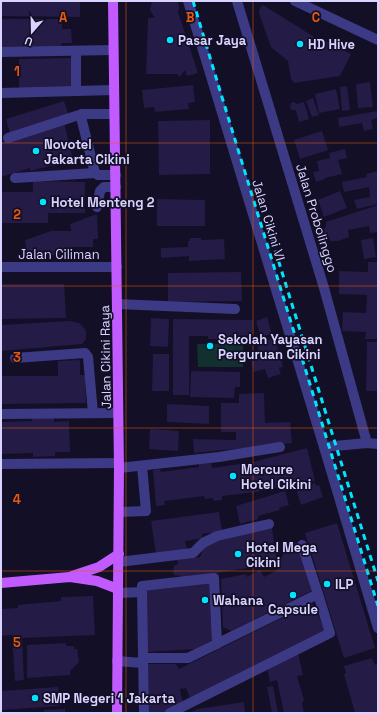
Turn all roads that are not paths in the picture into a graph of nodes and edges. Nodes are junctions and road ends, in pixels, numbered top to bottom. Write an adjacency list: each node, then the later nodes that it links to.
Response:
1 (114, 1): 7 (main road, Jalan Cikini Raya)
2 (188, 1): 31 (street, Jalan Cikini VI)
3 (237, 1): 28 (street, Jalan Probolinggo)
4 (295, 1): 5 (street)
5 (378, 40)
6 (76, 50): 7 (street); 8 (street); 10 (street)
7 (114, 50): 9 (main road, Jalan Cikini Raya)
8 (1, 52)
9 (114, 90): 10 (street); 13 (main road, Jalan Cikini Raya)
10 (76, 91): 11 (street)
11 (1, 93)
12 (82, 114): 13 (street); 14 (street); 15 (street)
13 (114, 114): 16 (main road, Jalan Cikini Raya)
14 (8, 138)
15 (95, 174): 16 (street); 17 (street)
16 (116, 175): 18 (main road, Jalan Cikini Raya)
17 (15, 178)
18 (116, 187): 19 (street); 21 (main road, Jalan Cikini Raya)
19 (97, 207)
20 (1, 266): 21 (street, Jalan Ciliman)
21 (117, 267): 22 (main road, Jalan Cikini Raya)
22 (117, 304): 23 (street); 26 (main road, Jalan Cikini Raya)
23 (235, 309)
24 (14, 358): 25 (street)
25 (93, 413): 26 (street); 27 (street)
26 (118, 413): 33 (main road, Jalan Cikini Raya)
27 (1, 414)
28 (367, 443): 29 (street); 31 (street)
29 (378, 444)
30 (280, 447): 34 (street)
31 (324, 447): 44 (street, Jalan Cikini VI)
32 (1, 464): 33 (street)
33 (119, 466): 34 (street); 35 (main road, Jalan Cikini Raya)
34 (142, 466): 35 (street)
35 (119, 512): 38 (main road, Jalan Cikini Raya)
36 (268, 524): 38 (street)
37 (302, 545): 43 (street)
38 (119, 558): 39 (main road); 41 (main road, Jalan Cikini Raya)
39 (70, 577): 40 (main road); 41 (main road)
40 (1, 583)
41 (118, 591): 42 (street); 46 (main road, Jalan Cikini Raya)
42 (142, 592): 45 (street); 47 (street)
43 (318, 594): 45 (street); 50 (street)
44 (378, 628)
45 (217, 644): 47 (street)
46 (117, 661): 47 (street); 48 (main road, Jalan Cikini Raya)
47 (142, 661): 49 (street)
48 (117, 713)
49 (144, 713)
50 (170, 713)

